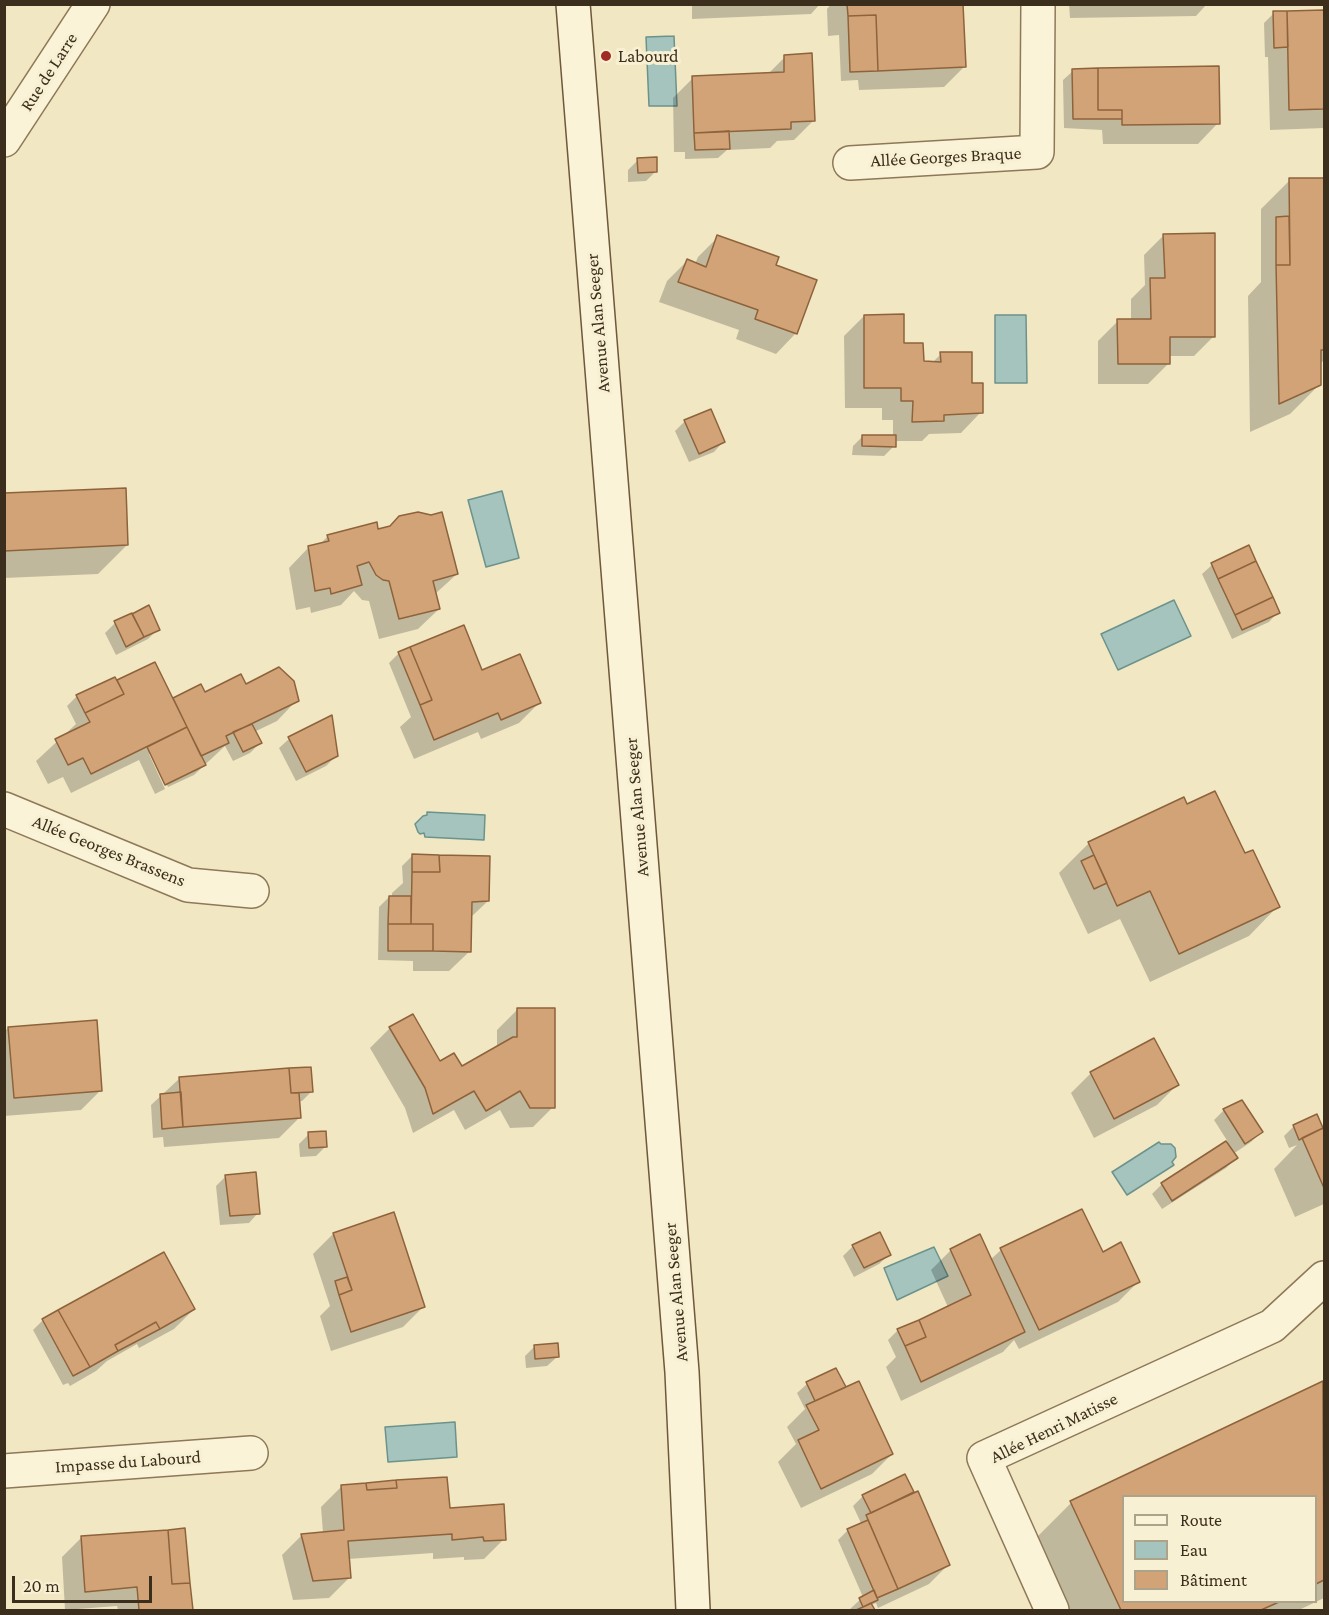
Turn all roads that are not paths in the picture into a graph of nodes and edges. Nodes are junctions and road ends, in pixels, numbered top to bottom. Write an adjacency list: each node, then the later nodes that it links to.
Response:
1 (93, 4): 4 (main road, Rue de Larre)
2 (573, 4): 11 (main road, Avenue Alan Seeger)
3 (1038, 4): 5 (main road, Allée Georges Braque)
4 (4, 140)
5 (850, 163)
6 (4, 809): 7 (main road, Allée Georges Brassens)
7 (252, 891)
8 (1324, 1278): 12 (main road, Allée Henri Matisse)
9 (251, 1453): 10 (main road, Impasse du Labourd)
10 (4, 1471)
11 (693, 1611)
12 (1052, 1611)

